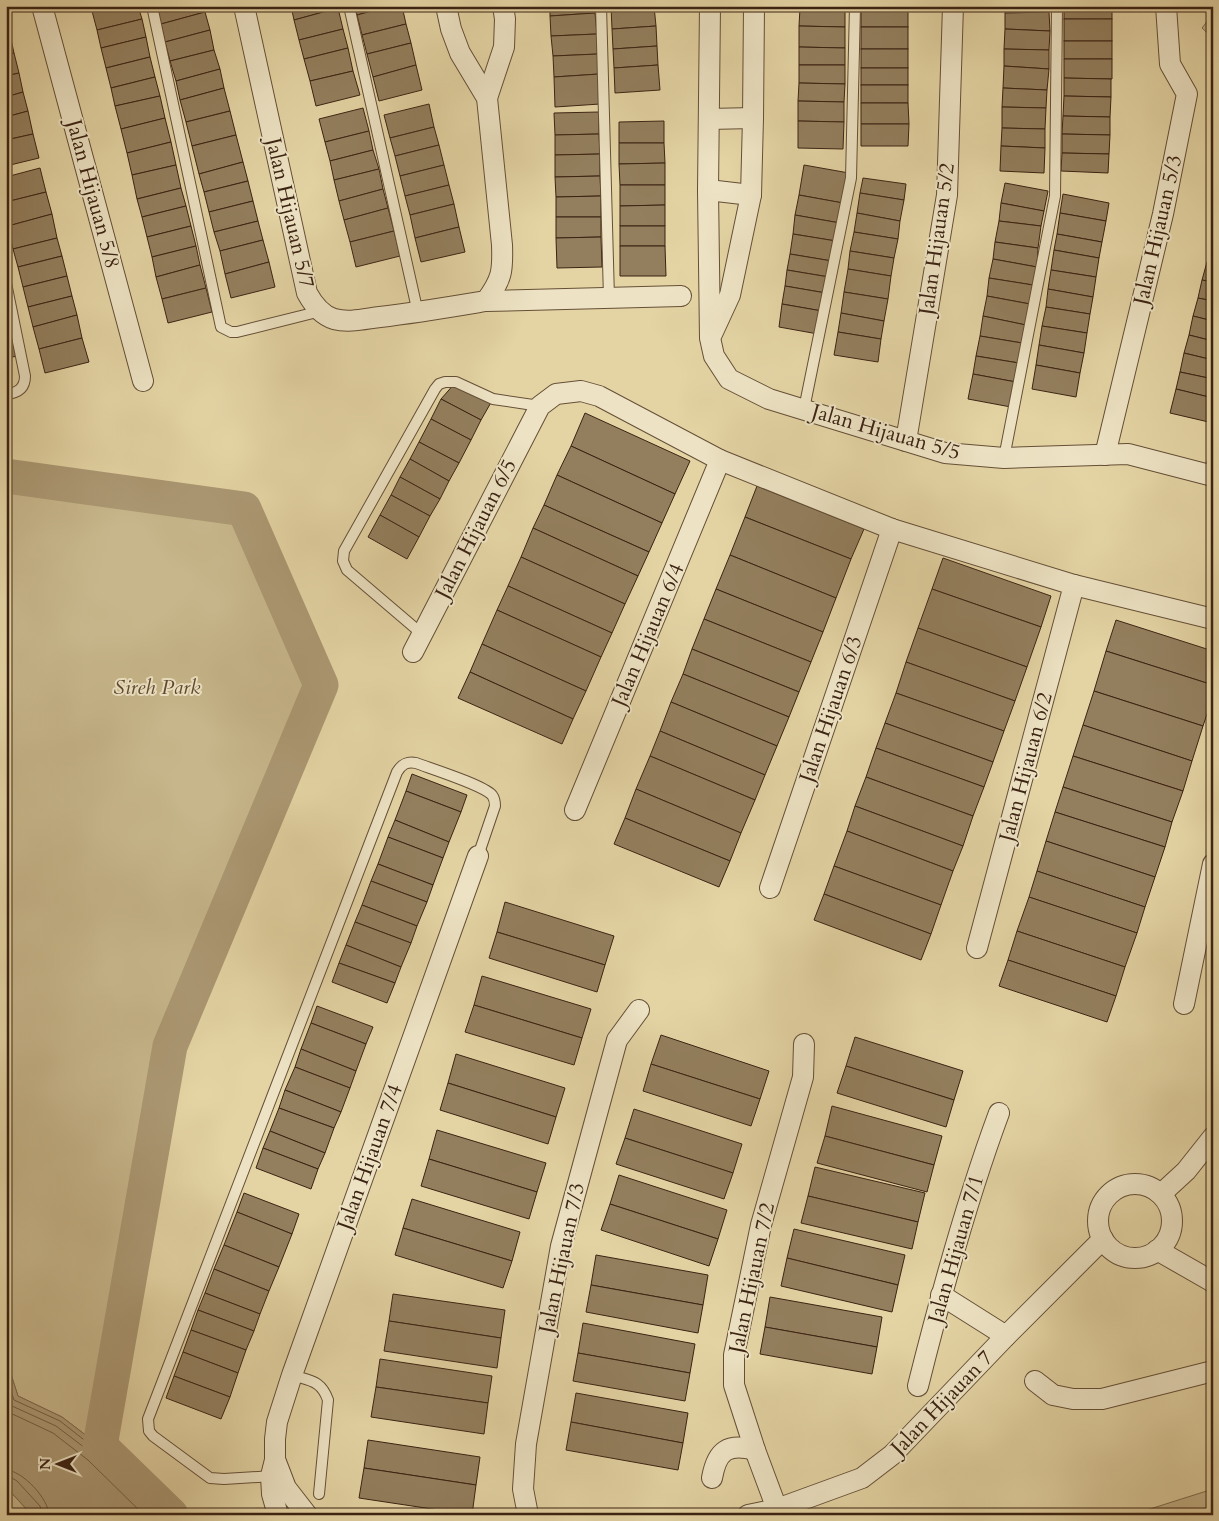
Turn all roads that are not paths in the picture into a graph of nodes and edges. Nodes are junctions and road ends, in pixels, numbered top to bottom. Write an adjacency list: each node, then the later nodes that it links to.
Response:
1 (42, 6): 26 (street, Jalan Hijauan 5/8)
2 (152, 6): 23 (lane)
3 (244, 6): 23 (street, Jalan Hijauan 5/7)
4 (349, 6): 24 (lane)
5 (446, 6): 14 (street)
6 (503, 6): 14 (street)
7 (601, 6): 21 (lane)
8 (710, 6): 16 (street, Jalan Hijauan 5/5)
9 (754, 6): 15 (street)
10 (855, 6): 29 (lane)
11 (953, 6): 30 (street, Jalan Hijauan 5/2)
12 (1057, 6): 32 (lane)
13 (1166, 6): 31 (street, Jalan Hijauan 5/3)
14 (487, 98): 22 (street)
15 (753, 118): 16 (street); 18 (street)
16 (709, 119): 17 (street, Jalan Hijauan 5/5)
17 (708, 190): 18 (street); 25 (street, Jalan Hijauan 5/5)
18 (751, 195): 25 (street)
19 (6, 283): 27 (lane)
20 (680, 296): 21 (street, Jalan Hijauan 5/7)
21 (609, 298): 22 (street, Jalan Hijauan 5/7)
22 (486, 300): 24 (street, Jalan Hijauan 5/7)
23 (321, 311): 24 (street, Jalan Hijauan 5/7)
24 (418, 313)
25 (710, 338): 29 (street, Jalan Hijauan 5/5)
26 (143, 381)
27 (6, 394)
28 (540, 406): 33 (street); 38 (street, Jalan Hijauan 6/5); 38 (lane)
29 (804, 409): 30 (street, Jalan Hijauan 5/5)
30 (906, 441): 32 (street, Jalan Hijauan 5/5)
31 (1105, 455): 32 (street, Jalan Hijauan 5/5); 34 (street, Jalan Hijauan 5/5)
32 (1004, 458)
33 (720, 460): 35 (street); 40 (street, Jalan Hijauan 6/4)
34 (1211, 470)
35 (892, 529): 36 (street); 43 (street, Jalan Hijauan 6/3)
36 (1074, 585): 37 (street); 44 (street, Jalan Hijauan 6/2)
37 (1213, 619)
38 (422, 634): 39 (street, Jalan Hijauan 6/5)
39 (412, 652)
40 (575, 810)
41 (478, 856): 57 (street, Jalan Hijauan 7/4); 61 (lane)
42 (1213, 864): 45 (street)
43 (770, 888)
44 (977, 948)
45 (1184, 1004)
46 (639, 1010): 67 (street, Jalan Hijauan 7/3)
47 (804, 1044): 60 (street, Jalan Hijauan 7/2)
48 (999, 1113): 54 (street, Jalan Hijauan 7/1)
49 (1213, 1137): 50 (street)
50 (1161, 1194): 51 (street); 52 (street)
51 (1103, 1239): 52 (street); 55 (street, Jalan Hijauan 7)
52 (1157, 1250): 53 (street)
53 (1213, 1282)
54 (941, 1294): 55 (street); 59 (street, Jalan Hijauan 7/1)
55 (1006, 1336): 64 (street, Jalan Hijauan 7)
56 (1213, 1371): 58 (street)
57 (292, 1375): 61 (street, Jalan Hijauan 7/4); 63 (lane)
58 (1035, 1381)
59 (918, 1386)
60 (755, 1450): 62 (street); 64 (street, Jalan Hijauan 7/2)
61 (276, 1471): 65 (street); 66 (street)
62 (712, 1478)
63 (319, 1494)
64 (777, 1509): 68 (street, Jalan Hijauan 7)
65 (278, 1515)
66 (307, 1515)
67 (528, 1515)
68 (748, 1515)

